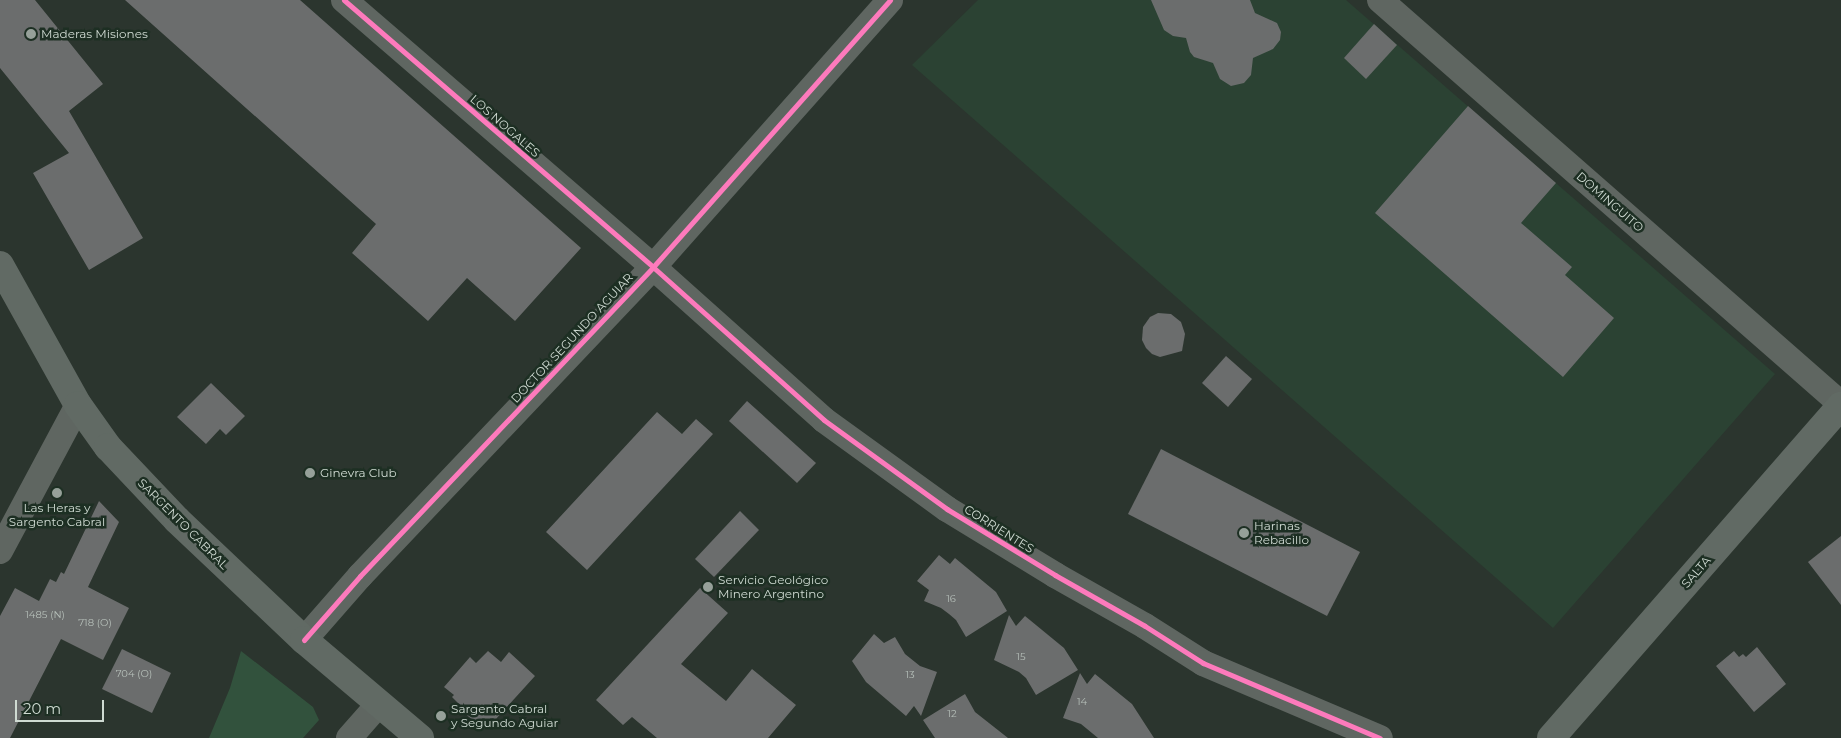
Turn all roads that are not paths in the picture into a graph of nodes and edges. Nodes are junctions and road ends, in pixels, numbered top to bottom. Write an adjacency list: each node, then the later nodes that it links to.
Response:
1 (344, 0): 5 (street, LOS NOGALES)
2 (890, 0): 5 (street, DOCTOR SEGUNDO AGUIAR)
3 (1380, 0): 6 (street, DOMINGUITO)
4 (0, 265): 7 (main road, SARGENTO CABRAL)
5 (653, 267): 9 (street, DOCTOR SEGUNDO AGUIAR); 13 (street, CORRIENTES)
6 (1841, 405): 14 (main road, SALTA)
7 (78, 406): 8 (street); 9 (main road, SARGENTO CABRAL)
8 (0, 551)
9 (304, 640): 10 (main road, SARGENTO CABRAL)
10 (379, 704): 11 (street); 12 (main road, SARGENTO CABRAL)
11 (348, 738)
12 (420, 738)
13 (1380, 738)
14 (1551, 738)

